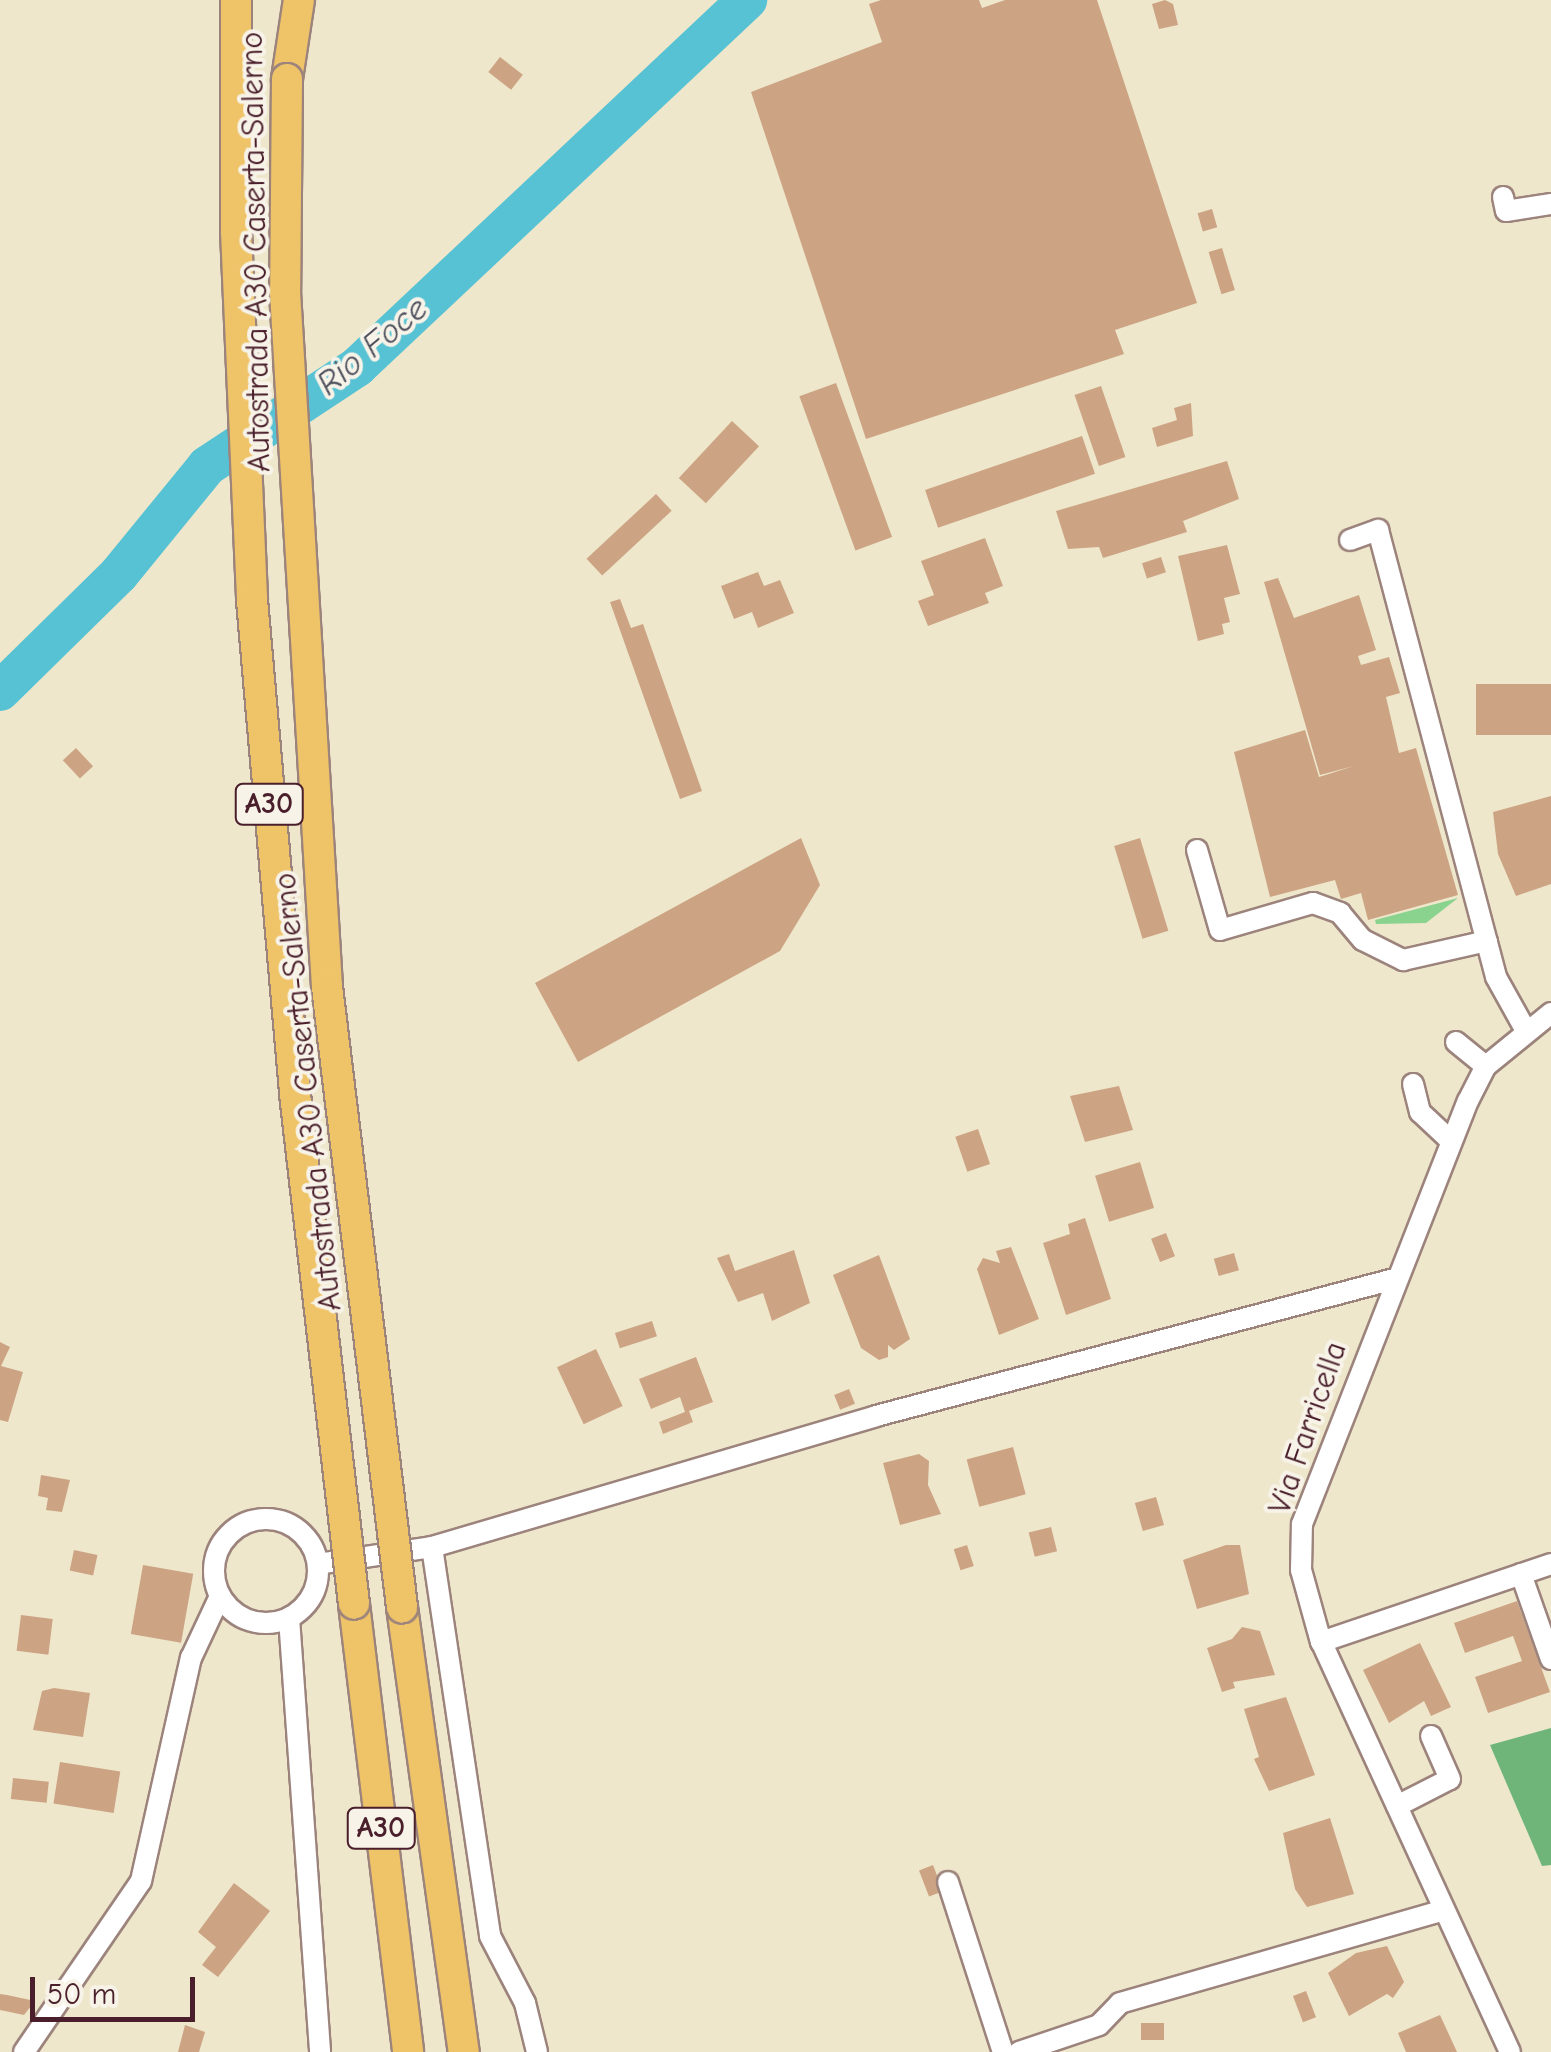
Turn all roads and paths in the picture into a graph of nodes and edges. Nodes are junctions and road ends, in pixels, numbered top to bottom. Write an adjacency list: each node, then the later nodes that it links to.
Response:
1 (236, 0): 31 (highway, Autostrada A30 Caserta-Salerno / A30, bridge)
2 (287, 0): 4 (highway, Autostrada A30 Caserta-Salerno / A30)
3 (298, 0): 4 (highway)
4 (288, 79): 32 (highway, Autostrada A30 Caserta-Salerno / A30, bridge)
5 (1503, 197): 6 (street)
6 (1551, 204)
7 (1350, 540): 9 (street)
8 (1196, 850): 9 (street)
9 (1486, 941): 11 (street)
10 (1551, 1013): 11 (street, Via Farricella)
11 (1526, 1032): 13 (street, Via Farricella)
12 (1456, 1042): 13 (street)
13 (1486, 1066): 15 (street, Via Farricella)
14 (1414, 1084): 15 (street)
15 (1451, 1141): 16 (street, Via Farricella)
16 (1394, 1279): 17 (street); 23 (street, Via Farricella)
17 (432, 1547): 18 (street); 33 (street)
18 (318, 1564): 21 (street); 22 (street)
19 (1551, 1564): 20 (street)
20 (1522, 1574): 23 (street); 24 (street)
21 (220, 1596): 22 (street); 29 (street)
22 (289, 1618): 30 (street)
23 (1321, 1642): 26 (street, Via Farricella)
24 (1551, 1659)
25 (1431, 1736): 26 (street)
26 (1397, 1806): 28 (street, Via Farricella)
27 (948, 1882): 34 (street)
28 (1444, 1910): 35 (street); 36 (street, Via Farricella)
29 (24, 2052)
30 (320, 2052)
31 (408, 2052)
32 (464, 2052)
33 (537, 2052)
34 (1003, 2052)
35 (1019, 2052)
36 (1510, 2052)

